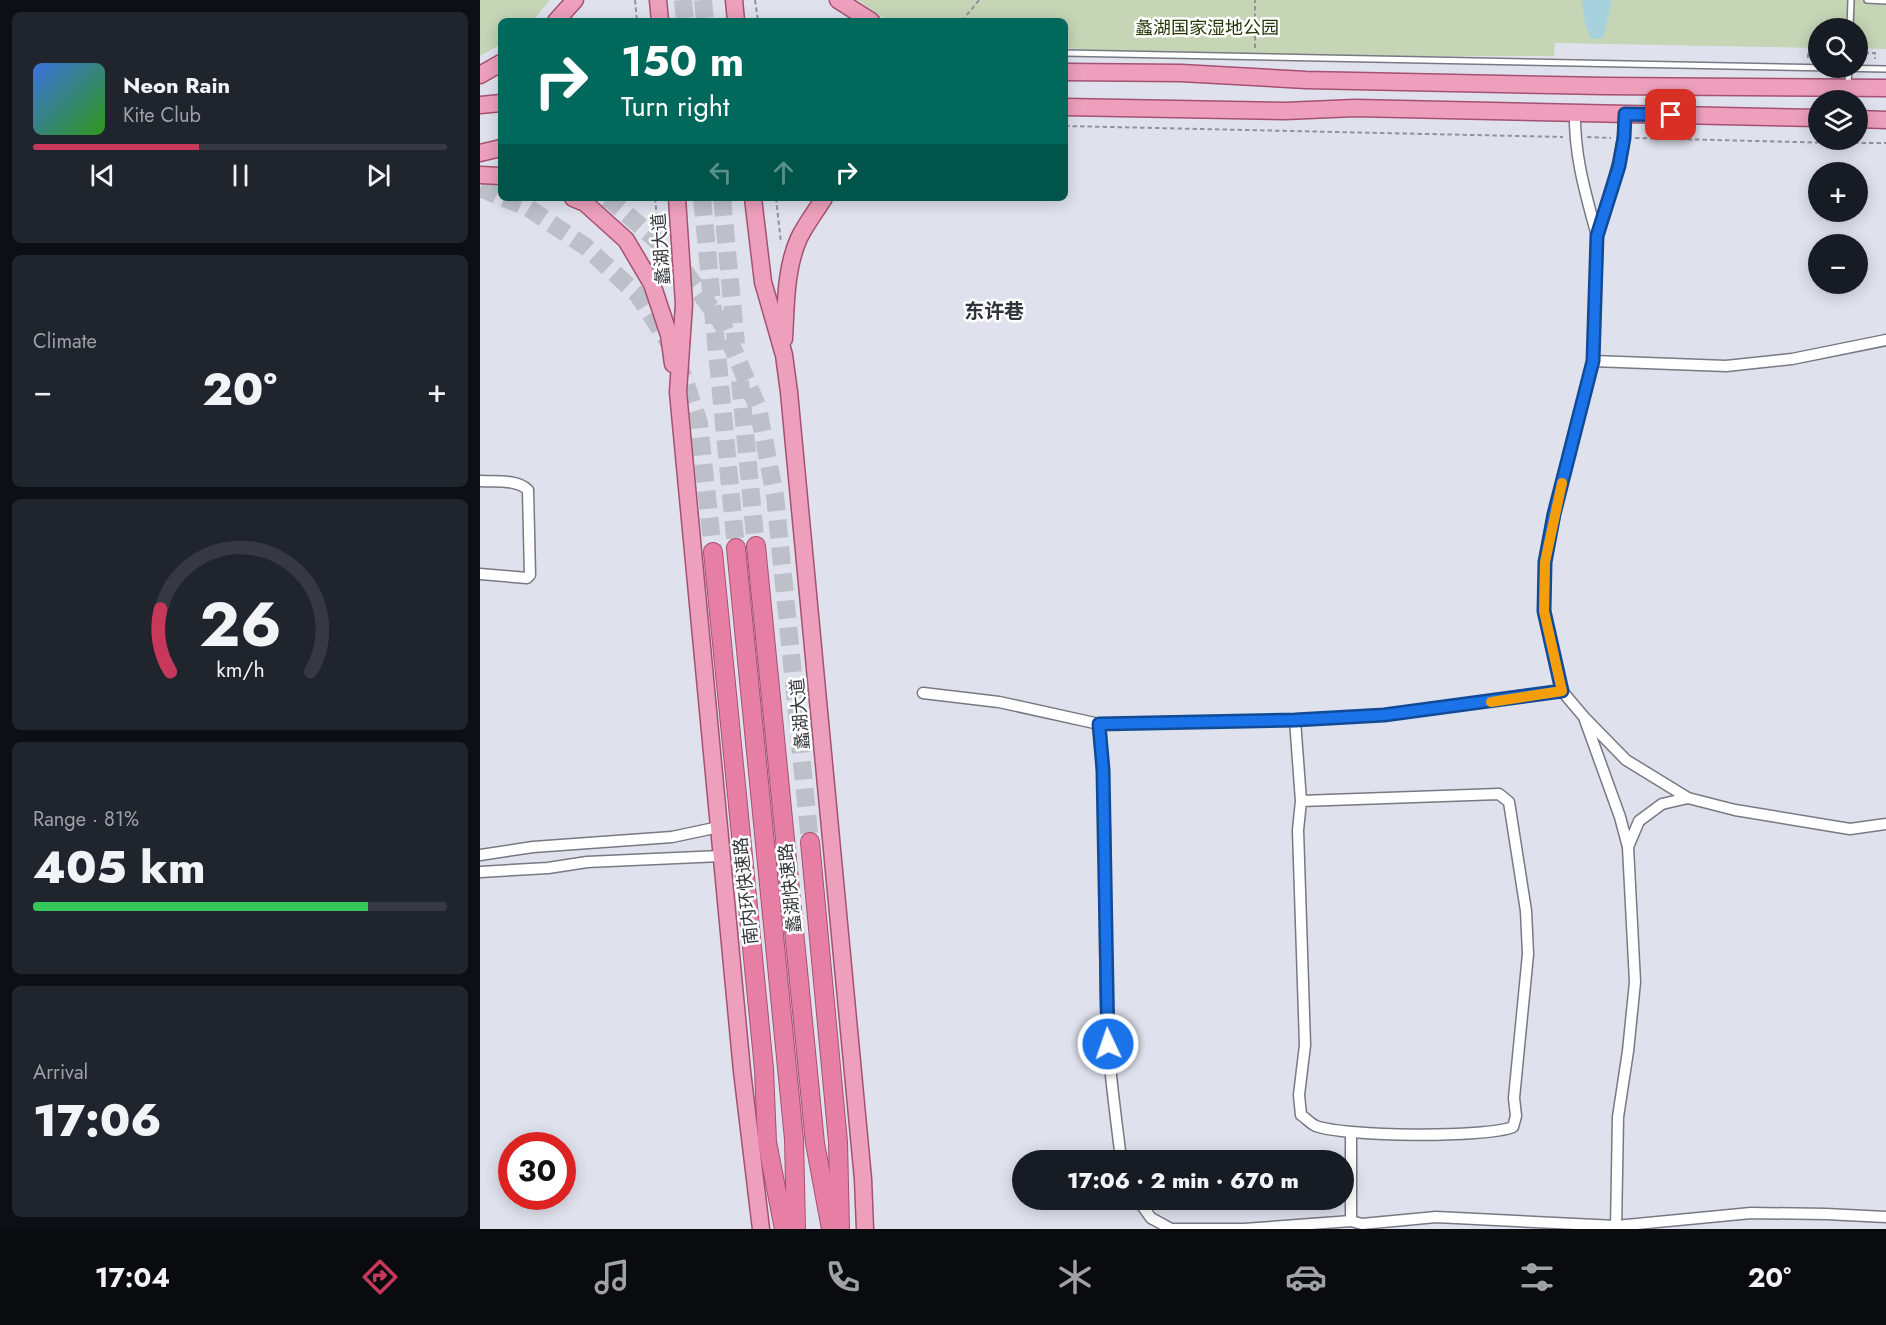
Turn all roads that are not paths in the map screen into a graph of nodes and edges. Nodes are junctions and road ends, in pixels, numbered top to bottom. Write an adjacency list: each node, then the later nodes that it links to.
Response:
1 (574, 0): 8 (main road)
2 (658, 0): 9 (main road)
3 (734, 0): 10 (main road)
4 (838, 0): 11 (main road)
5 (1851, 0): 12 (lane)
6 (1867, 0): 7 (lane)
7 (1886, 1)
8 (559, 18)
9 (660, 18)
10 (736, 18)
11 (866, 18)
12 (1850, 18)
13 (1068, 52): 15 (lane)
14 (498, 65): 19 (main road)
15 (1808, 67)
16 (1868, 69): 17 (lane)
17 (1886, 69)
18 (1068, 72): 22 (main road)
19 (480, 75)
20 (1886, 88): 21 (main road)
21 (1868, 91)
22 (1808, 93)
23 (498, 103): 24 (main road)
24 (480, 105)
25 (1068, 107): 26 (main road)
26 (1575, 113): 27 (main road); 39 (street)
27 (1625, 114): 28 (main road); 39 (street)
28 (1808, 118)
29 (1868, 119): 30 (main road)
30 (1886, 120)
31 (498, 149): 32 (main road)
32 (480, 153)
33 (480, 175): 34 (main road)
34 (498, 176)
35 (580, 201): 43 (main road)
36 (677, 201): 43 (main road, 蠡湖大道)
37 (753, 201): 41 (main road, 蠡湖大道)
38 (822, 201): 41 (main road)
39 (1597, 236): 42 (street)
40 (1886, 340): 42 (street)
41 (784, 355): 74 (main road, 蠡湖大道)
42 (1593, 361): 49 (street)
43 (678, 392): 57 (main road, 蠡湖大道)
44 (480, 481): 48 (street)
45 (756, 546): 72 (highway, 蠡湖快速路)
46 (736, 548): 71 (highway, 蠡湖快速路)
47 (713, 552): 70 (highway, 南内环快速路)
48 (480, 574)
49 (1562, 691): 51 (street); 52 (street)
50 (923, 693): 53 (street)
51 (1584, 717): 54 (street); 59 (street)
52 (1295, 720): 53 (street); 55 (street)
53 (1099, 724): 64 (street)
54 (1688, 798): 56 (street); 59 (street)
55 (1301, 801): 63 (street); 63 (street)
56 (1886, 824)
57 (719, 827): 60 (street); 61 (main road, 蠡湖大道)
58 (810, 842): 73 (highway)
59 (1628, 847): 68 (street)
60 (480, 855)
61 (721, 856): 62 (street); 69 (main road, 蠡湖大道)
62 (480, 872)
63 (1351, 1132): 67 (street)
64 (1120, 1150)
65 (1145, 1210): 67 (street)
66 (1886, 1217): 68 (street)
67 (1351, 1221): 68 (street)
68 (1616, 1227)
69 (761, 1229)
70 (784, 1229)
71 (796, 1229)
72 (831, 1229)
73 (840, 1229)
74 (865, 1229)

